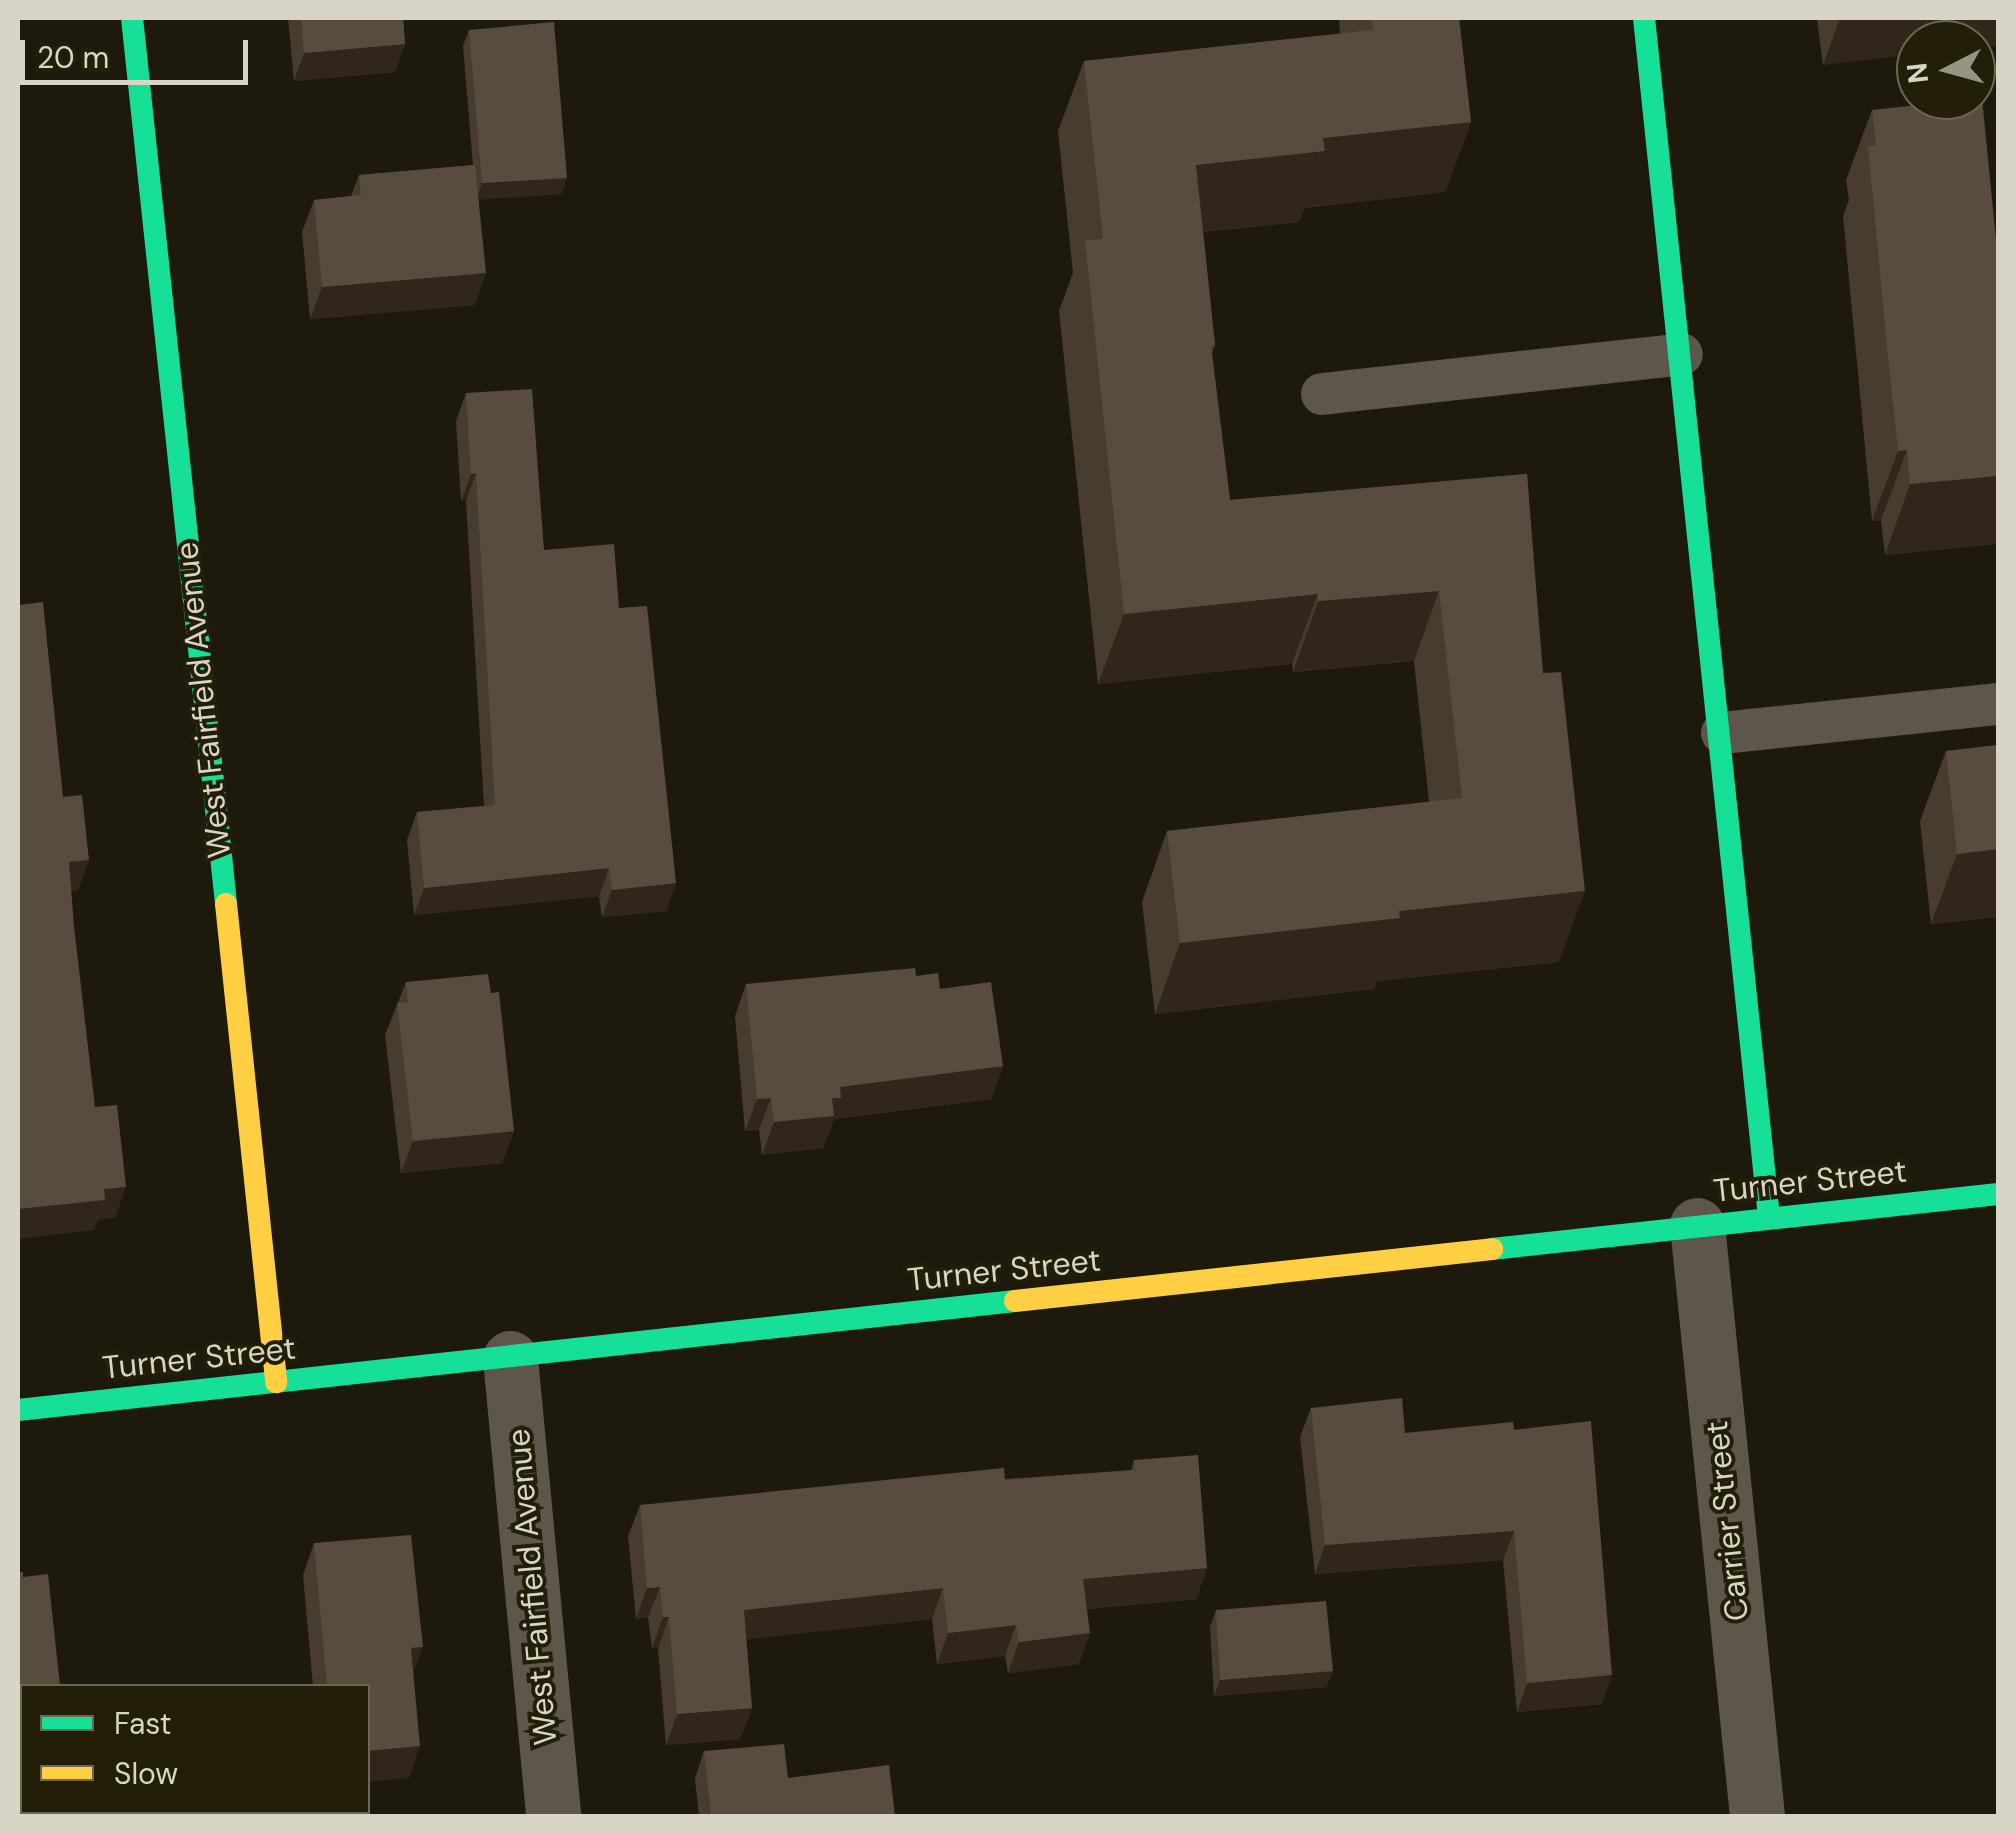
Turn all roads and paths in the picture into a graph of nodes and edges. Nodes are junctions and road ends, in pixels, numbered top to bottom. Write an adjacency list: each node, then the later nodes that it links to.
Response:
1 (132, 18): 11 (street, West Fairfield Avenue)
2 (1644, 18): 3 (street)
3 (1682, 354): 4 (lane); 6 (street)
4 (1322, 394)
5 (1998, 704): 6 (lane)
6 (1722, 733): 8 (street)
7 (1998, 1194): 8 (street, Turner Street)
8 (1769, 1217): 9 (street, Turner Street)
9 (1697, 1225): 10 (street, Turner Street); 14 (street, Carrier Street)
10 (510, 1358): 11 (street, Turner Street); 13 (street, West Fairfield Avenue)
11 (276, 1382): 12 (street, Turner Street)
12 (18, 1410)
13 (553, 1816)
14 (1757, 1816)

